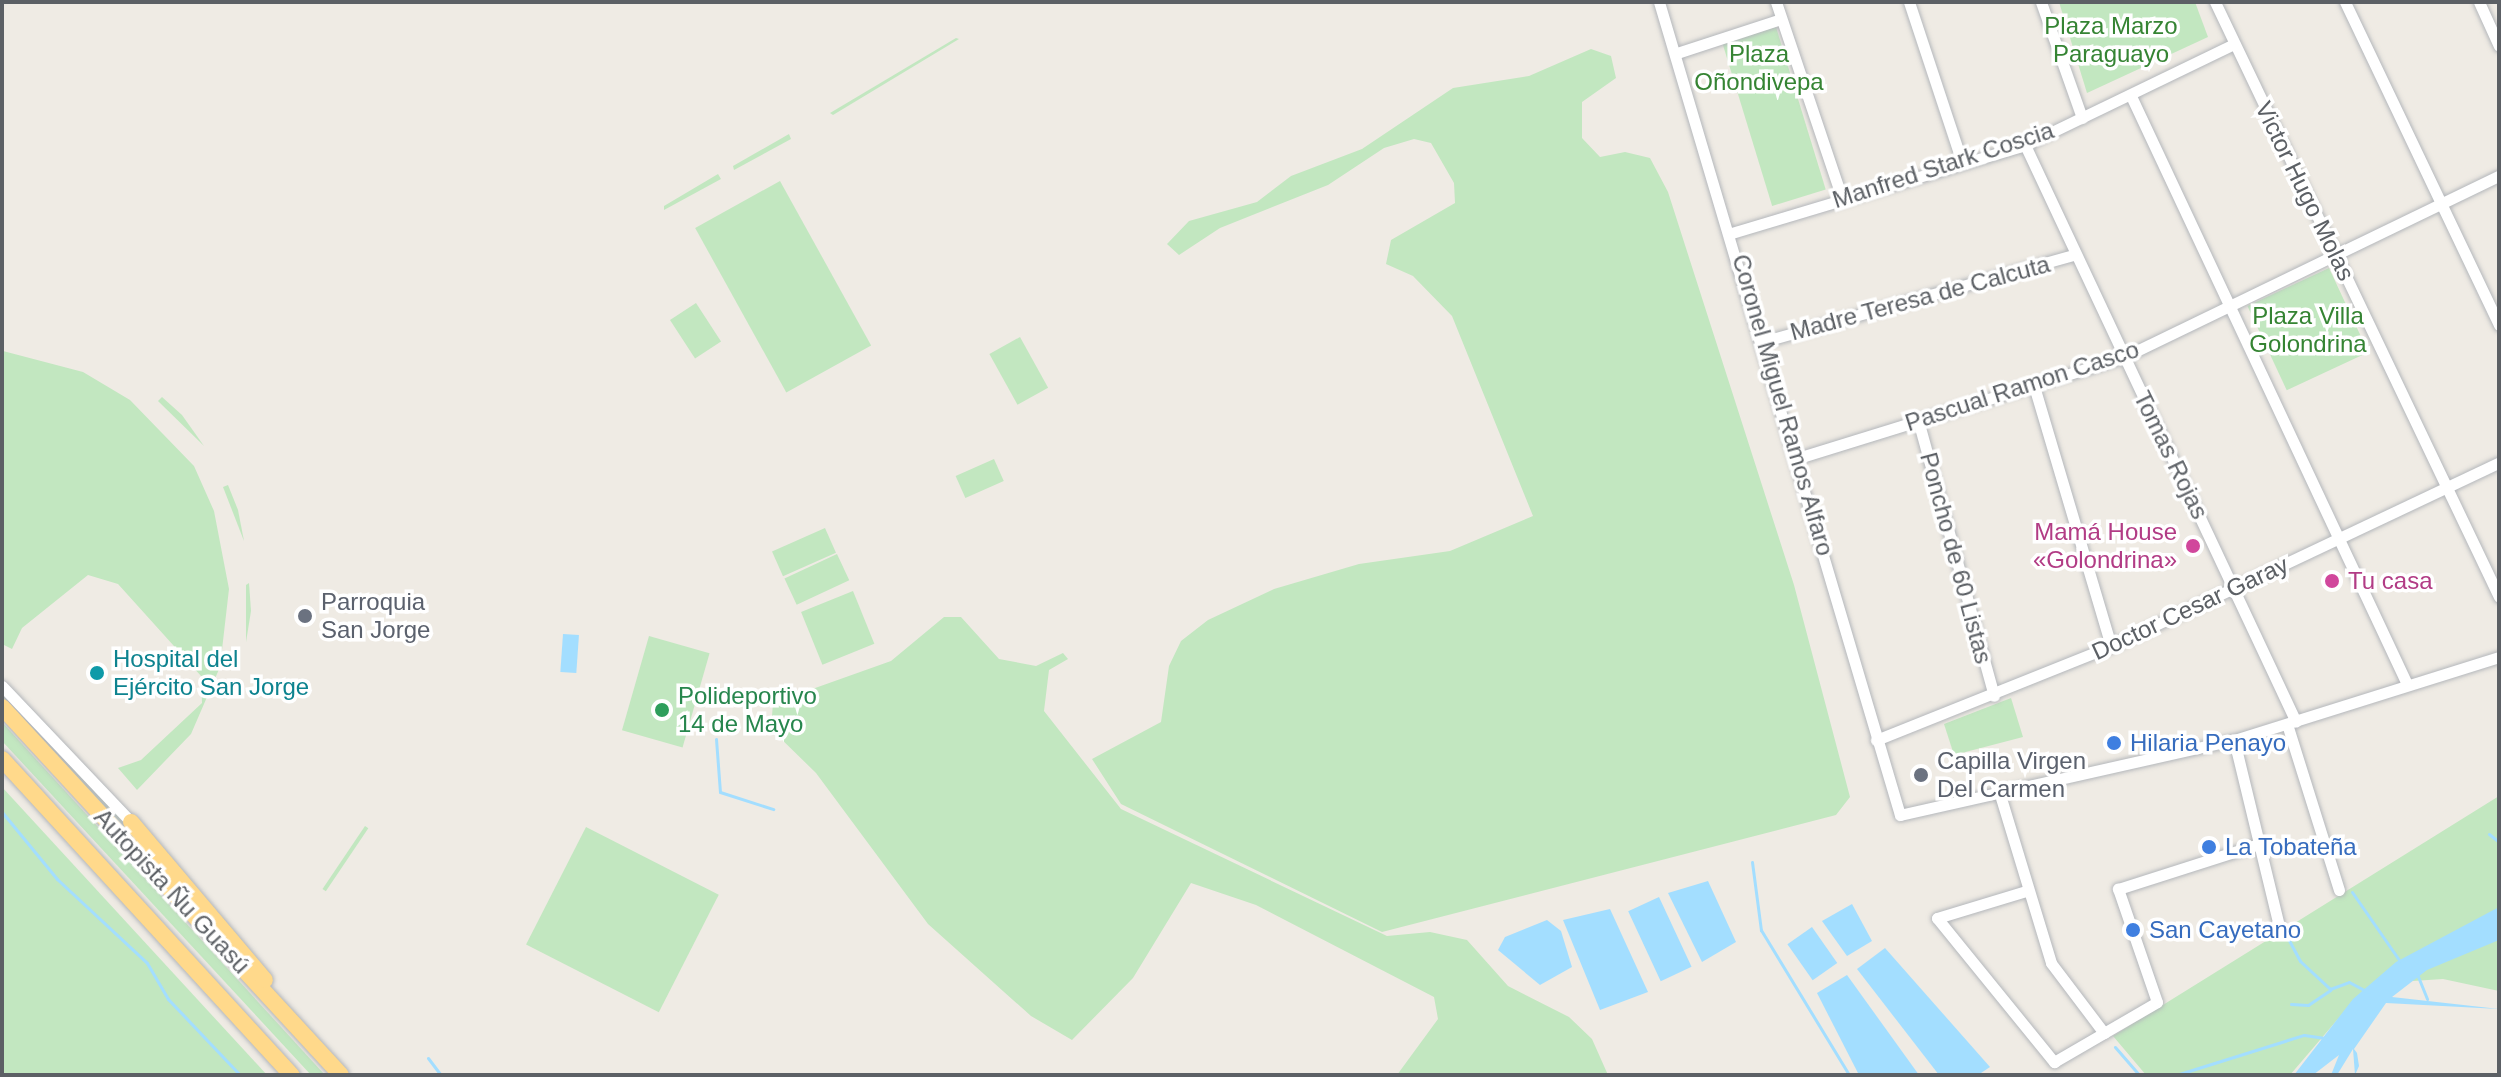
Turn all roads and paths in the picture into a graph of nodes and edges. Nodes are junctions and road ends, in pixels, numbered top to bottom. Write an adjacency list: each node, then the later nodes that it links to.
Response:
1 (1659, 2): 11 (street, Coronel Miguel Ramos Alfaro)
2 (1776, 2): 8 (street)
3 (1909, 2): 15 (street)
4 (2041, 2): 13 (street)
5 (2215, 2): 9 (street, Victor Hugo Molas)
6 (2345, 2): 18 (street)
7 (2479, 2): 10 (street)
8 (1781, 19): 11 (street); 17 (street)
9 (2234, 44): 12 (street, Manfred Stark Coscia); 21 (street, Victor Hugo Molas)
10 (2499, 46)
11 (1677, 53): 19 (street, Coronel Miguel Ramos Alfaro)
12 (2131, 96): 13 (street, Manfred Stark Coscia); 22 (street)
13 (2082, 118): 14 (street, Manfred Stark Coscia)
14 (2025, 145): 15 (street, Manfred Stark Coscia); 20 (street, Tomas Rojas)
15 (1962, 162): 17 (street, Manfred Stark Coscia)
16 (2499, 176): 18 (street, Pascual Ramon Casco)
17 (1842, 198): 19 (street, Manfred Stark Coscia)
18 (2442, 203): 21 (street, Pascual Ramon Casco); 23 (street)
19 (1732, 233): 24 (street, Coronel Miguel Ramos Alfaro)
20 (2074, 255): 24 (street, Madre Teresa de Calcuta); 25 (street, Tomas Rojas)
21 (2337, 257): 22 (street, Pascual Ramon Casco); 30 (street, Victor Hugo Molas)
22 (2230, 304): 25 (street, Pascual Ramon Casco); 31 (street)
23 (2499, 325)
24 (1765, 341): 28 (street, Coronel Miguel Ramos Alfaro)
25 (2124, 357): 26 (street, Pascual Ramon Casco); 32 (street, Tomas Rojas)
26 (2034, 386): 27 (street, Pascual Ramon Casco); 34 (street)
27 (1918, 420): 28 (street, Pascual Ramon Casco); 38 (street, Poncho de 60 Listas)
28 (1798, 458): 41 (street, Coronel Miguel Ramos Alfaro)
29 (2499, 463): 30 (street, Doctor Cesar Garay)
30 (2448, 486): 31 (street, Doctor Cesar Garay); 33 (street, Victor Hugo Molas)
31 (2341, 536): 32 (street, Doctor Cesar Garay); 36 (street)
32 (2235, 589): 34 (street, Doctor Cesar Garay); 40 (street, Tomas Rojas)
33 (2499, 597)
34 (2111, 646): 38 (street, Doctor Cesar Garay)
35 (2499, 657): 36 (street)
36 (2407, 684): 40 (street)
37 (2, 686): 45 (street)
38 (1994, 696): 41 (street, Doctor Cesar Garay)
39 (2, 707): 50 (highway, Autopista Ñu Guasú)
40 (2292, 723): 42 (street); 47 (street, Tomas Rojas)
41 (1876, 740): 44 (street, Coronel Miguel Ramos Alfaro)
42 (2234, 740): 44 (street); 46 (street)
43 (2, 759): 52 (highway, Autopista Ñu Guasú)
44 (2001, 798): 48 (street)
45 (131, 822): 50 (highway)
46 (2256, 845): 49 (street); 51 (street)
47 (2339, 890)
48 (2026, 891): 51 (street); 51 (street)
49 (2279, 926)
50 (290, 1018): 53 (highway, Autopista Ñu Guasú)
51 (2104, 1033)
52 (292, 1075)
53 (341, 1075)

